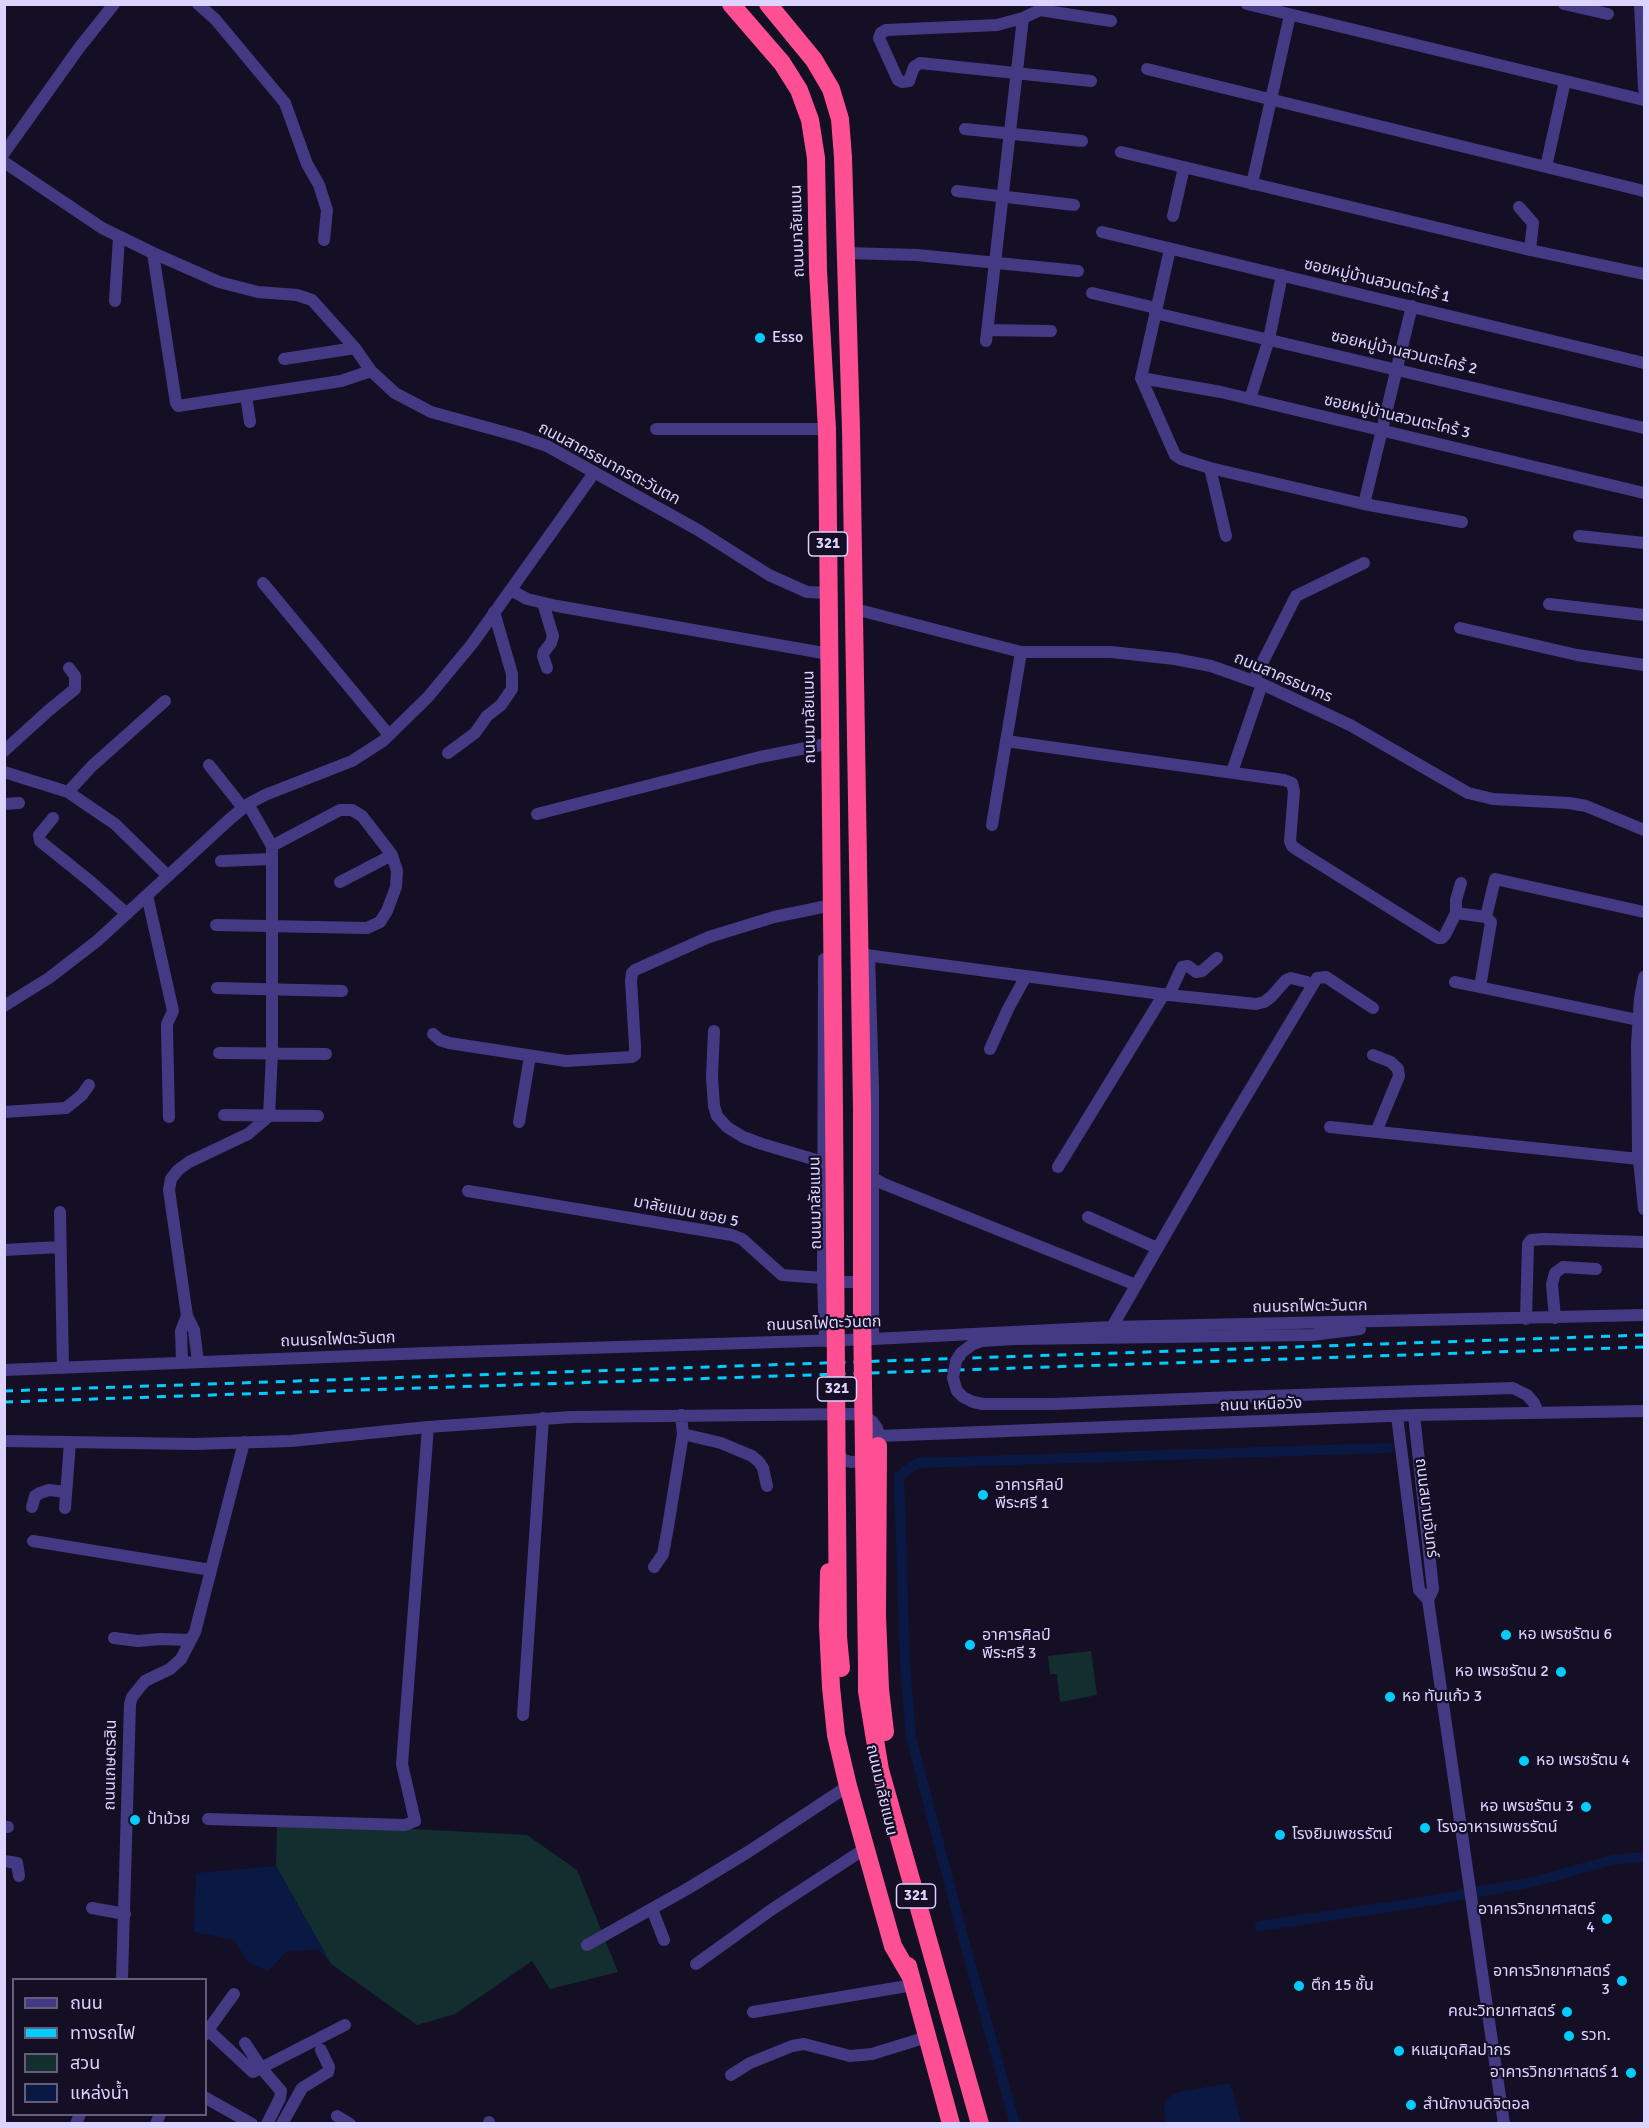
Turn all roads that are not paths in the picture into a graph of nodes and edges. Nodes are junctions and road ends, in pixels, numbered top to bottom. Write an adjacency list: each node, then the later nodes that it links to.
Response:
1 (114, 4): 23 (street)
2 (198, 4): 36 (street)
3 (731, 4): 62 (highway, ถนนมาลัยแมน / 321)
4 (768, 4): 40 (highway, ถนนมาลัยแมน / 321)
5 (1247, 4): 9 (street)
6 (1564, 4): 8 (street)
7 (1640, 4): 16 (street)
8 (1608, 14)
9 (1290, 15): 15 (street); 17 (street)
10 (1023, 18): 11 (street); 13 (street); 13 (street)
11 (1111, 21)
12 (1147, 69): 17 (street)
13 (1017, 72): 14 (street); 20 (street)
14 (1091, 81)
15 (1565, 81): 18 (street); 26 (street)
16 (1644, 89)
17 (1270, 99): 26 (street); 27 (street)
18 (1644, 100)
19 (965, 129): 20 (street)
20 (1010, 133): 21 (street); 30 (street)
21 (1082, 141)
22 (1121, 152): 25 (street)
23 (4, 153)
24 (4, 162): 35 (street, ถนนสาครธนากรตะวันตก)
25 (1184, 167): 27 (street); 33 (street)
26 (1546, 167): 29 (street)
27 (1252, 184): 38 (street)
28 (957, 191): 30 (street)
29 (1644, 191)
30 (1002, 196): 31 (street); 41 (street)
31 (1074, 205)
32 (1519, 207): 38 (street)
33 (1173, 216)
34 (1102, 232): 37 (street, ซอยหมู่บ้านสวนตะไคร้ 1)
35 (119, 237): 39 (street, ถนนสาครธนากรตะวันตก); 46 (street)
36 (324, 240)
37 (1170, 249): 44 (street, ซอยหมู่บ้านสวนตะไคร้ 1); 48 (street)
38 (1530, 250): 43 (street)
39 (153, 253): 51 (street, ถนนสาครธนากรตะวันตก); 57 (street)
40 (846, 253): 41 (street); 78 (highway, ถนนมาลัยแมน / 321)
41 (994, 262): 42 (street); 49 (street)
42 (1078, 271)
43 (1644, 274)
44 (1282, 275): 47 (street, ซอยหมู่บ้านสวนตะไคร้ 1); 50 (street)
45 (1092, 293): 48 (street, ซอยหมู่บ้านสวนตะไคร้ 2)
46 (115, 301)
47 (1412, 306): 53 (street, ซอยหมู่บ้านสวนตะไคร้ 1); 54 (street)
48 (1156, 310): 50 (street, ซอยหมู่บ้านสวนตะไคร้ 2); 56 (street)
49 (1051, 331)
50 (1269, 339): 54 (street, ซอยหมู่บ้านสวนตะไคร้ 2); 58 (street)
51 (355, 348): 52 (street); 55 (street, ถนนสาครธนากรตะวันตก)
52 (284, 359)
53 (1644, 363)
54 (1396, 368): 60 (street, ซอยหมู่บ้านสวนตะไคร้ 2); 63 (street)
55 (371, 371): 57 (street); 65 (street, ถนนสาครธนากรตะวันตก)
56 (1141, 378): 58 (street, ซอยหมู่บ้านสวนตะไคร้ 3); 64 (street)
57 (246, 396): 59 (street)
58 (1250, 399): 63 (street, ซอยหมู่บ้านสวนตะไคร้ 3)
59 (250, 422)
60 (1644, 428)
61 (656, 429): 62 (street)
62 (827, 429): 75 (highway, ถนนมาลัยแมน / 321)
63 (1382, 430): 66 (street, ซอยหมู่บ้านสวนตะไคร้ 3); 67 (street)
64 (1210, 468): 67 (street); 69 (street)
65 (594, 473): 74 (street); 75 (street, ถนนสาครธนากรตะวันตก)
66 (1644, 493)
67 (1364, 504): 68 (street)
68 (1462, 522)
69 (1226, 536)
70 (1579, 536): 71 (street)
71 (1644, 543)
72 (1364, 563): 87 (street)
73 (263, 583): 89 (street)
74 (511, 590): 76 (street); 79 (street)
75 (828, 593): 83 (highway, ถนนมาลัยแมน / 321)
76 (543, 603): 83 (street); 86 (street)
77 (1549, 604): 80 (street)
78 (855, 609): 82 (street, ถนนสาครธนากร); 119 (highway, ถนนมาลัยแมน / 321)
79 (494, 612): 89 (street); 93 (street)
80 (1644, 615)
81 (1460, 628): 84 (street)
82 (1021, 652): 87 (street, ถนนสาครธนากร); 90 (street)
83 (829, 654): 91 (highway, ถนนมาลัยแมน / 321)
84 (1644, 665)
85 (69, 668): 92 (street)
86 (547, 668)
87 (1257, 682): 96 (street); 104 (street, ถนนสาครธนากร)
88 (165, 701): 97 (street)
89 (389, 735): 100 (street)
90 (1006, 741): 96 (street); 103 (street)
91 (831, 743): 101 (street); 112 (highway, ถนนมาลัยแมน / 321)
92 (4, 751)
93 (448, 753)
94 (209, 765): 100 (street)
95 (4, 772): 97 (street)
96 (1232, 772): 114 (street)
97 (68, 792): 108 (street)
98 (19, 803): 99 (street)
99 (4, 804)
100 (246, 806): 105 (street); 108 (street)
101 (537, 814)
102 (53, 818): 115 (street)
103 (992, 825)
104 (1644, 830)
105 (272, 852): 106 (street); 107 (street); 118 (street)
106 (392, 855): 109 (street); 118 (street)
107 (221, 861)
108 (168, 876): 111 (street)
109 (340, 882)
110 (1461, 883): 114 (street)
111 (147, 895): 115 (street); 146 (street)
112 (832, 910): 140 (street); 151 (street); 216 (highway, ถนนมาลัยแมน / 321, bridge)
113 (1644, 912): 116 (street)
114 (1456, 913): 116 (street)
115 (127, 914): 130 (street)
116 (1486, 917): 125 (street)
117 (216, 925): 118 (street)
118 (273, 925): 127 (street)
119 (863, 955): 121 (street); 153 (street); 207 (highway, ถนนมาลัยแมน / 321, bridge)
120 (1216, 958): 129 (street)
121 (1026, 976): 129 (street); 135 (street)
122 (1644, 977): 132 (street)
123 (1307, 982): 129 (street)
124 (1455, 982): 125 (street)
125 (1480, 987): 132 (street)
126 (217, 988): 127 (street)
127 (272, 988): 128 (street); 137 (street)
128 (342, 991)
129 (1166, 995): 152 (street)
130 (4, 1006)
131 (1373, 1008): 160 (street)
132 (1638, 1020): 150 (street)
133 (714, 1031): 151 (street)
134 (434, 1034): 140 (street)
135 (990, 1049)
136 (219, 1053): 137 (street)
137 (272, 1053): 138 (street); 144 (street)
138 (326, 1054)
139 (1373, 1055): 149 (street)
140 (530, 1056): 147 (street)
141 (89, 1085): 142 (street)
142 (4, 1112)
143 (224, 1115): 144 (street)
144 (270, 1116): 145 (street); 166 (street)
145 (318, 1116)
146 (169, 1117)
147 (519, 1122)
148 (1330, 1127): 149 (street)
149 (1376, 1132): 150 (street)
150 (1639, 1160): 155 (street)
151 (823, 1162): 163 (street)
152 (1058, 1167)
153 (873, 1178): 164 (street); 165 (street)
154 (468, 1191): 163 (street, มาลัยแมน ซอย 5)
155 (1644, 1209)
156 (60, 1212): 159 (street)
157 (1088, 1217): 160 (street)
158 (1644, 1242): 169 (street)
159 (60, 1247): 161 (street); 176 (street)
160 (1157, 1248): 164 (street)
161 (4, 1250)
162 (1596, 1269): 168 (street)
163 (823, 1283): 165 (street, มาลัยแมน ซอย 5); 173 (street)
164 (1136, 1285): 171 (street)
165 (874, 1291): 172 (street)
166 (187, 1316): 174 (street); 175 (street)
167 (1644, 1316): 168 (street, ถนนรถไฟตะวันตก)
168 (1555, 1318): 169 (street, ถนนรถไฟตะวันตก)
169 (1526, 1319): 170 (street, ถนนรถไฟตะวันตก)
170 (1376, 1323): 171 (street, ถนนรถไฟตะวันตก); 179 (street, bridge)
171 (1112, 1327): 172 (street, ถนนรถไฟตะวันตก)
172 (873, 1340): 173 (street, ถนนรถไฟตะวันตก)
173 (825, 1341): 174 (street, ถนนรถไฟตะวันตก)
174 (198, 1362): 175 (street, ถนนรถไฟตะวันตก)
175 (182, 1363): 176 (street, ถนนรถไฟตะวันตก)
176 (63, 1368): 177 (street, ถนนรถไฟตะวันตก)
177 (4, 1370)
178 (1644, 1411): 179 (street, ถนน เหนือวัง)
179 (1538, 1413): 182 (street, ถนน เหนือวัง)
180 (831, 1414): 181 (street); 188 (street, 321); 191 (highway)
181 (681, 1415): 184 (street); 186 (street)
182 (1414, 1415): 183 (street, ถนน เหนือวัง); 199 (street, ถนนสนามจันทร์)
183 (1397, 1416): 188 (street, ถนน เหนือวัง); 199 (street, ถนนสนามจันทร์)
184 (543, 1418): 185 (street); 202 (street)
185 (428, 1427): 190 (street); 204 (street)
186 (683, 1434): 192 (street); 197 (street)
187 (4, 1441): 189 (street)
188 (879, 1441): 191 (street); 207 (highway)
189 (70, 1442): 190 (street); 193 (street)
190 (244, 1442): 198 (street, ถนนเกษตรสิน)
191 (831, 1448): 203 (highway)
192 (767, 1486)
193 (66, 1492): 194 (street); 195 (street)
194 (32, 1507)
195 (65, 1508)
196 (33, 1541): 198 (street)
197 (654, 1567)
198 (211, 1570): 201 (street, ถนนเกษตรสิน)
199 (1428, 1600): 234 (street, ถนนสนามจันทร์)
200 (114, 1638): 201 (street)
201 (191, 1640): 211 (street, ถนนเกษตรสิน)
202 (523, 1715)
203 (848, 1785): 205 (highway); 210 (street)
204 (208, 1819)
205 (866, 1848): 214 (street); 216 (highway)
206 (4, 1861): 208 (street)
207 (907, 1867): 233 (highway, ถนนมาลัยแมน / 321)
208 (19, 1876)
209 (92, 1908): 211 (street)
210 (652, 1909): 212 (street); 213 (street)
211 (124, 1914): 215 (street, ถนนเกษตรสิน)
212 (664, 1940)
213 (587, 1945)
214 (696, 1964)
215 (122, 1978)
216 (912, 1981): 218 (street); 221 (highway, ถนนมาลัยแมน / 321)
217 (234, 1994): 220 (street)
218 (753, 2012)
219 (345, 2025): 224 (street)
220 (207, 2032): 224 (street)
221 (927, 2037): 225 (street); 232 (highway, ถนนมาลัยแมน / 321)
222 (245, 2043): 224 (street)
223 (321, 2050): 230 (street)
224 (262, 2069): 229 (street)
225 (731, 2075)
226 (207, 2098): 228 (street)
227 (338, 2116): 231 (street)
228 (252, 2124)
229 (267, 2124)
230 (282, 2124)
231 (350, 2124)
232 (951, 2124)
233 (980, 2124)
234 (1504, 2124)

